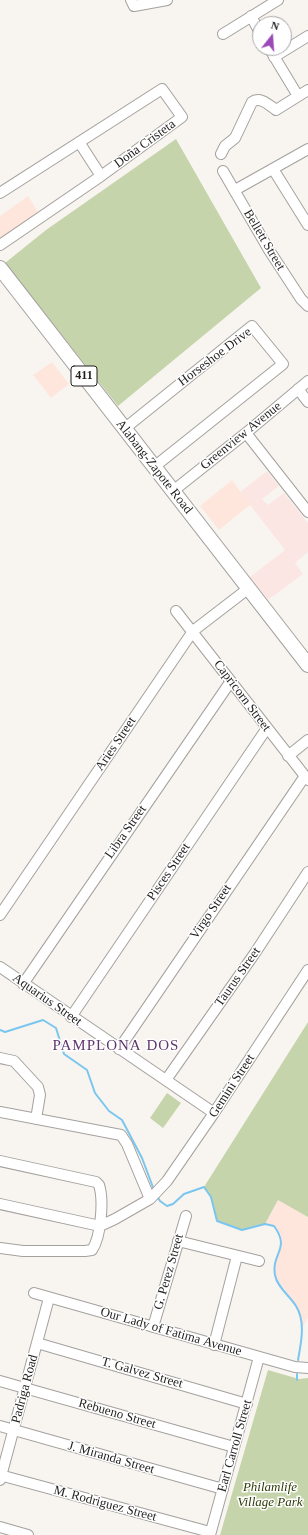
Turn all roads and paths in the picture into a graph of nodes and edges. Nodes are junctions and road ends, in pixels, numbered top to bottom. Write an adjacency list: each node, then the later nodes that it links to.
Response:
1 (131, 0): 2 (street)
2 (167, 0)
3 (278, 0): 4 (street)
4 (251, 16): 5 (street)
5 (223, 34)
6 (308, 36): 7 (street)
7 (274, 57): 9 (street)
8 (308, 90): 9 (street)
9 (298, 96): 12 (street)
10 (79, 142): 15 (street); 15 (street, Doña Cristeta); 17 (street, Doña Cristeta)
11 (308, 150): 13 (street)
12 (222, 154)
13 (273, 169): 16 (street); 18 (street)
14 (223, 171): 16 (street, Bellett Street)
15 (101, 176): 19 (street, Doña Cristeta)
16 (235, 190): 21 (street, Bellett Street)
17 (0, 193)
18 (307, 222)
19 (0, 245)
20 (0, 268): 25 (highway, Alabang-Zapote Road / 411)
21 (308, 306)
22 (308, 381): 23 (street, Greenview Avenue)
23 (298, 389): 24 (street); 26 (street, Greenview Avenue)
24 (308, 402)
25 (124, 429): 27 (highway, Alabang-Zapote Road / 411); 27 (street, Horseshoe Drive)
26 (246, 433): 28 (street, Greenview Avenue); 29 (street)
27 (154, 467): 28 (highway, Alabang-Zapote Road / 411)
28 (173, 491): 30 (highway, Alabang-Zapote Road / 411)
29 (308, 512)
30 (249, 588): 32 (street, Aries Street); 33 (highway, Alabang-Zapote Road / 411)
31 (176, 611): 32 (street, Capricorn Street)
32 (193, 631): 34 (street, Capricorn Street); 40 (street, Aries Street)
33 (308, 665)
34 (231, 681): 35 (street, Capricorn Street); 43 (street, Libra Street)
35 (267, 728): 37 (street, Capricorn Street); 44 (street, Pisces Street)
36 (308, 740): 37 (street)
37 (288, 756): 38 (street, Capricorn Street)
38 (306, 778): 45 (street, Virgo Street)
39 (308, 872): 47 (street, Taurus Street)
40 (0, 915)
41 (0, 967): 43 (street, Aquarius Street)
42 (308, 970): 49 (street, Gemini Street)
43 (23, 984): 44 (street, Aquarius Street)
44 (71, 1017): 45 (street, Aquarius Street)
45 (119, 1049): 47 (street, Aquarius Street)
46 (0, 1058): 50 (street)
47 (166, 1080): 49 (street, Aquarius Street)
48 (0, 1112): 50 (street)
49 (214, 1113): 52 (street, Gemini Street)
50 (36, 1120): 52 (street)
51 (0, 1162): 55 (street)
52 (154, 1194): 55 (street)
53 (0, 1204): 55 (street)
54 (186, 1216): 56 (street, G. Perez Street)
55 (100, 1226): 57 (street)
56 (178, 1241): 58 (street); 62 (street, G. Perez Street)
57 (0, 1248)
58 (237, 1256): 59 (street); 64 (street)
59 (259, 1261)
60 (34, 1293): 61 (street, Our Lady of Fatima Avenue)
61 (50, 1298): 62 (street, Our Lady of Fatima Avenue); 63 (street, Padriga Road)
62 (153, 1327): 64 (street, Our Lady of Fatima Avenue)
63 (37, 1343): 68 (street, Padriga Road); 69 (street, T. Galvez Street)
64 (214, 1345): 65 (street, Our Lady of Fatima Avenue)
65 (259, 1357): 66 (street, Our Lady of Fatima Avenue); 69 (street, Earl Carroll Street)
66 (308, 1368)
67 (0, 1381): 68 (street, Rebueno Street)
68 (25, 1388): 71 (street, Padriga Road); 72 (street, Rebueno Street)
69 (247, 1404): 72 (street, Earl Carroll Street)
70 (0, 1426): 71 (street, J. Miranda Street)
71 (14, 1430): 73 (street, Padriga Road); 74 (street, J. Miranda Street)
72 (234, 1447): 74 (street, Earl Carroll Street)
73 (0, 1477): 76 (street, M. Rodriguez Street)
74 (223, 1489): 76 (street, Earl Carroll Street)
75 (0, 1527): 77 (street)
76 (210, 1534)
77 (28, 1535)

